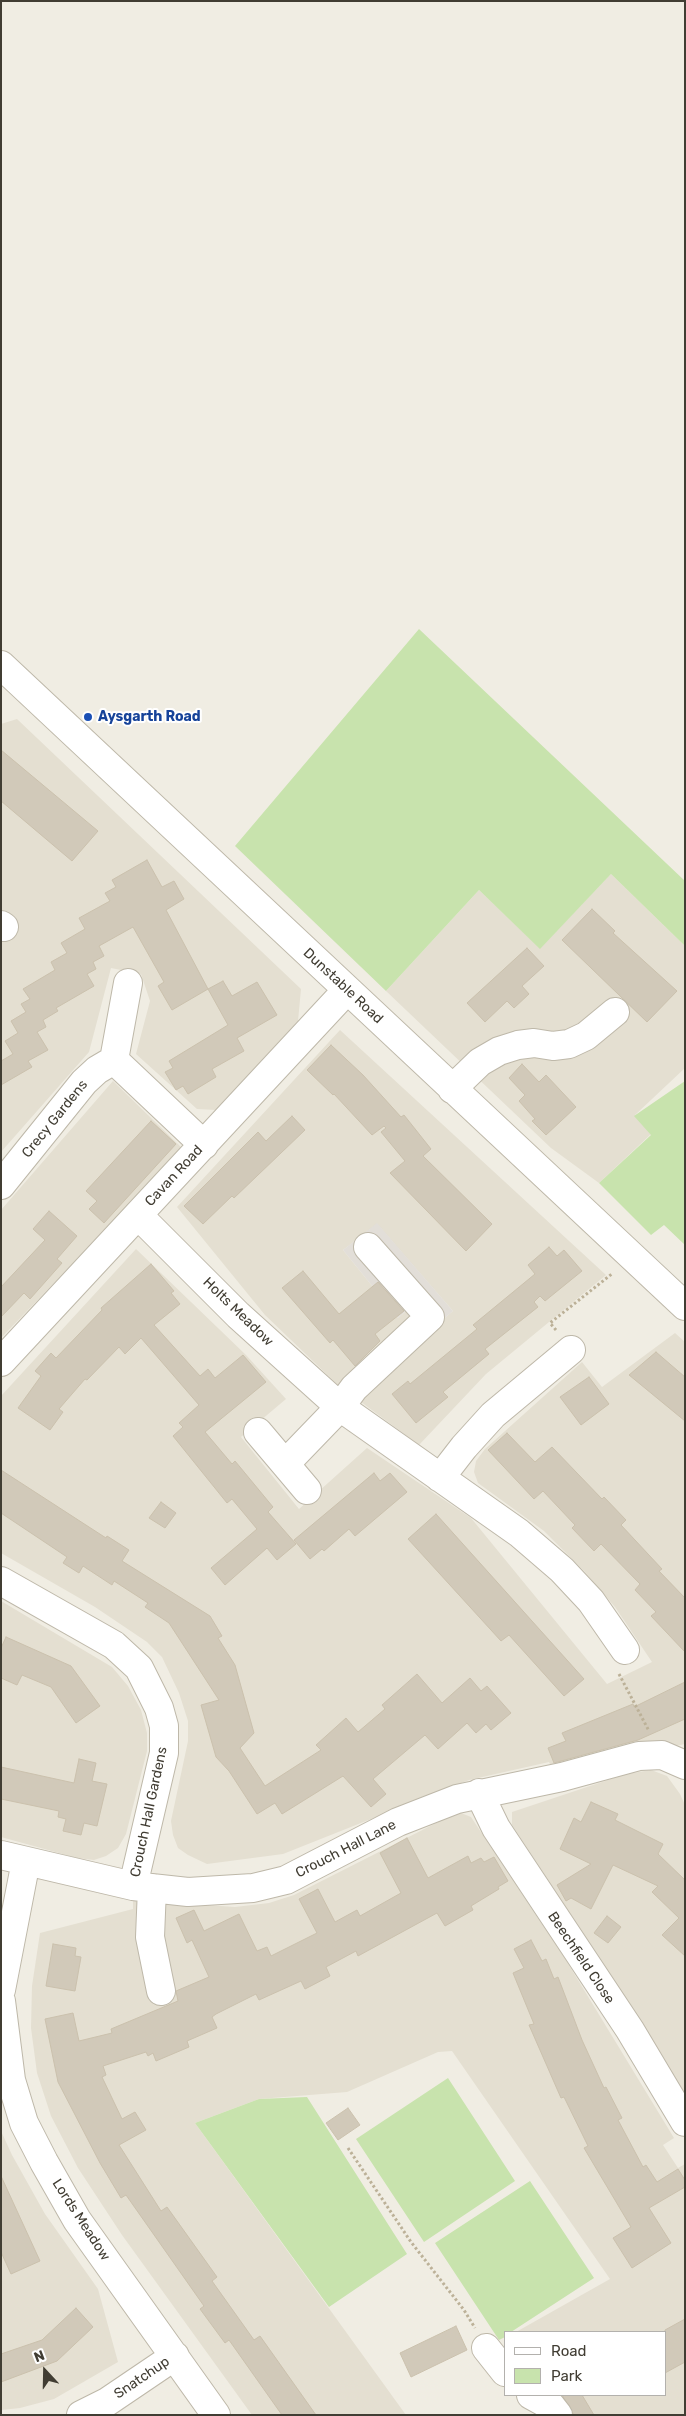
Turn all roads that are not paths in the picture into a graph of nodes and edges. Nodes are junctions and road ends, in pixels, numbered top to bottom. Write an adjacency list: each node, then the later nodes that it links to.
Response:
1 (6, 680): 3 (street, Dunstable Road)
2 (128, 983): 5 (street)
3 (347, 990): 6 (street, Dunstable Road); 7 (street, Cavan Road)
4 (615, 1012): 6 (street)
5 (114, 1060): 7 (street); 8 (street, Crecy Gardens)
6 (452, 1089): 11 (street, Dunstable Road)
7 (204, 1145): 9 (street, Cavan Road)
8 (1, 1185)
9 (138, 1215): 13 (street, Cavan Road); 14 (street, Holts Meadow)
10 (368, 1247): 14 (street)
11 (685, 1306)
12 (571, 1350): 17 (street)
13 (1, 1362)
14 (340, 1408): 16 (street); 17 (street, Holts Meadow)
15 (258, 1432): 16 (street)
16 (285, 1464): 18 (street)
17 (440, 1478): 20 (street, Holts Meadow)
18 (307, 1490)
19 (1, 1581): 24 (street, Crouch Hall Gardens)
20 (625, 1650)
21 (673, 1760): 22 (street, Crouch Hall Lane)
22 (479, 1793): 24 (street, Crouch Hall Lane); 28 (street, Beechfield Close)
23 (14, 1858): 24 (street, Crouch Hall Lane); 25 (street)
24 (142, 1887): 26 (street, Crouch Hall Gardens)
25 (1, 1990)
26 (161, 1991)
27 (1, 2001): 30 (street, Lords Meadow)
28 (685, 2122)
29 (486, 2348): 31 (street)
30 (176, 2356): 33 (street, Snatchup); 34 (street, Lords Meadow)
31 (503, 2369)
32 (533, 2396): 35 (street)
33 (81, 2415)
34 (216, 2415)
35 (558, 2415)

